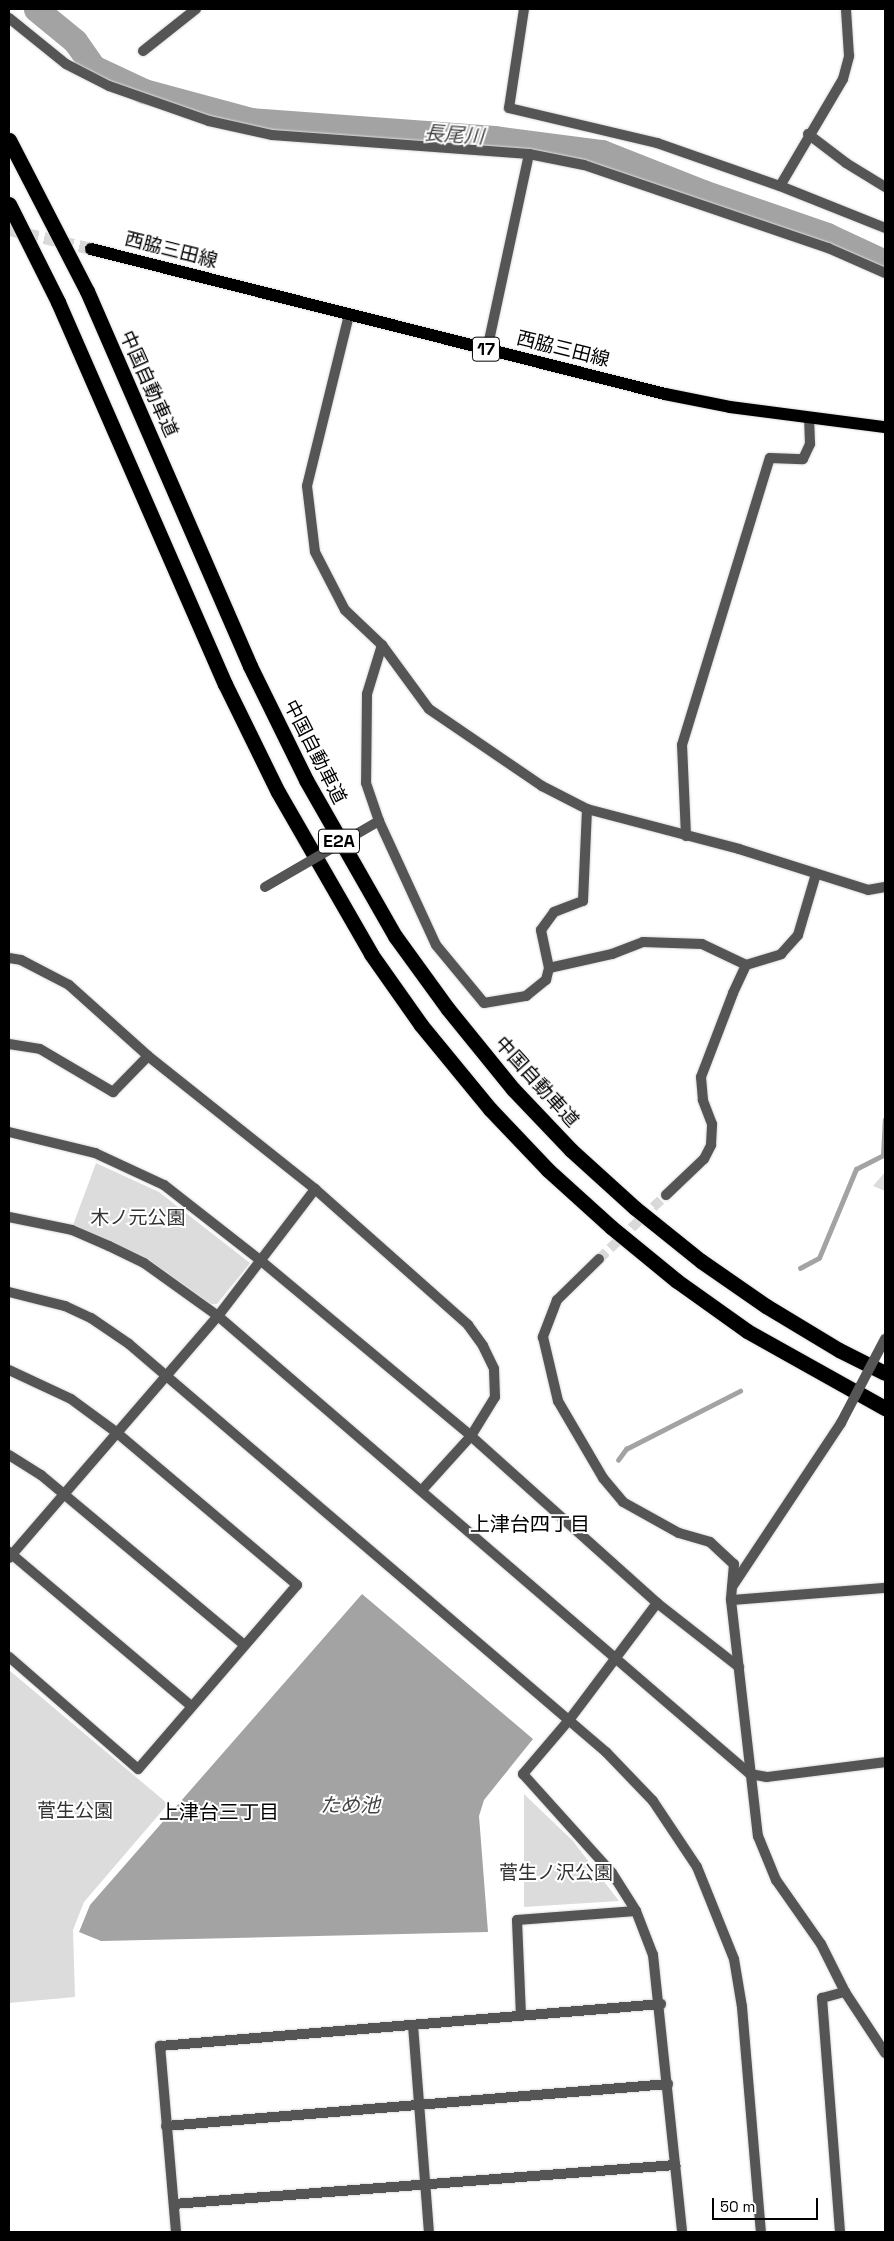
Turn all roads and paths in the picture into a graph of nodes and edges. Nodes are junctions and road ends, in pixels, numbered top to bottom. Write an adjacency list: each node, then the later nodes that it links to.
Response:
1 (196, 9): 5 (street)
2 (524, 9): 9 (street)
3 (846, 9): 6 (street)
4 (9, 18): 8 (street)
5 (143, 51)
6 (808, 134): 9 (street); 10 (street)
7 (9, 140): 41 (highway, 中国自動車道 / E2A)
8 (529, 154): 14 (street); 16 (street)
9 (780, 186): 12 (street)
10 (885, 186)
11 (9, 204): 43 (highway, E2A)
12 (885, 228)
13 (91, 249): 15 (main road, 西脇三田線 / 17)
14 (885, 273)
15 (349, 315): 16 (main road, 西脇三田線 / 17); 19 (street)
16 (488, 350): 17 (main road, 西脇三田線 / 17)
17 (809, 418): 18 (main road, 西脇三田線 / 17); 22 (street)
18 (885, 427)
19 (382, 645): 20 (street); 21 (street)
20 (587, 808): 22 (street); 28 (street)
21 (379, 821): 24 (street, bridge); 28 (street)
22 (686, 836): 23 (street)
23 (816, 874): 25 (street); 27 (street)
24 (265, 887)
25 (885, 887)
26 (9, 958): 30 (street)
27 (746, 964): 28 (street); 33 (street)
28 (549, 968)
29 (9, 1044): 30 (street)
30 (148, 1056): 32 (street)
31 (9, 1132): 36 (street)
32 (315, 1189): 36 (street); 45 (street)
33 (666, 1194)
34 (9, 1217): 38 (street)
35 (598, 1259): 51 (street)
36 (260, 1260): 38 (street); 45 (street)
37 (9, 1292): 42 (street)
38 (218, 1316): 42 (street); 47 (street)
39 (885, 1339): 51 (street, bridge)
40 (9, 1370): 44 (street)
41 (885, 1373)
42 (165, 1375): 44 (street); 58 (street)
43 (885, 1408)
44 (116, 1432): 48 (street); 53 (street)
45 (471, 1436): 47 (street); 52 (street)
46 (9, 1455): 48 (street)
47 (422, 1489): 55 (street)
48 (63, 1494): 49 (street); 53 (street)
49 (10, 1555): 57 (street)
50 (885, 1588): 51 (street)
51 (731, 1595): 56 (street)
52 (657, 1603): 55 (street); 56 (street)
53 (244, 1645): 57 (street)
54 (9, 1657): 57 (street)
55 (616, 1658): 58 (street); 60 (street)
56 (739, 1668): 60 (street)
57 (190, 1705)
58 (569, 1720): 61 (street); 76 (street)
59 (885, 1762): 60 (street)
60 (750, 1774): 62 (street)
61 (636, 1911): 63 (street); 64 (street)
62 (845, 1992): 66 (street); 77 (street)
63 (661, 2004): 64 (street); 67 (street)
64 (522, 2016): 65 (street)
65 (413, 2025): 68 (street); 69 (street)
66 (885, 2053)
67 (668, 2084): 68 (street); 70 (street)
68 (419, 2105): 69 (street); 71 (street)
69 (166, 2126): 72 (street)
70 (675, 2165): 71 (street); 75 (street)
71 (426, 2184): 72 (street); 74 (street)
72 (174, 2204): 73 (street)
73 (176, 2232)
74 (430, 2232)
75 (682, 2232)
76 (761, 2232)
77 (840, 2232)

